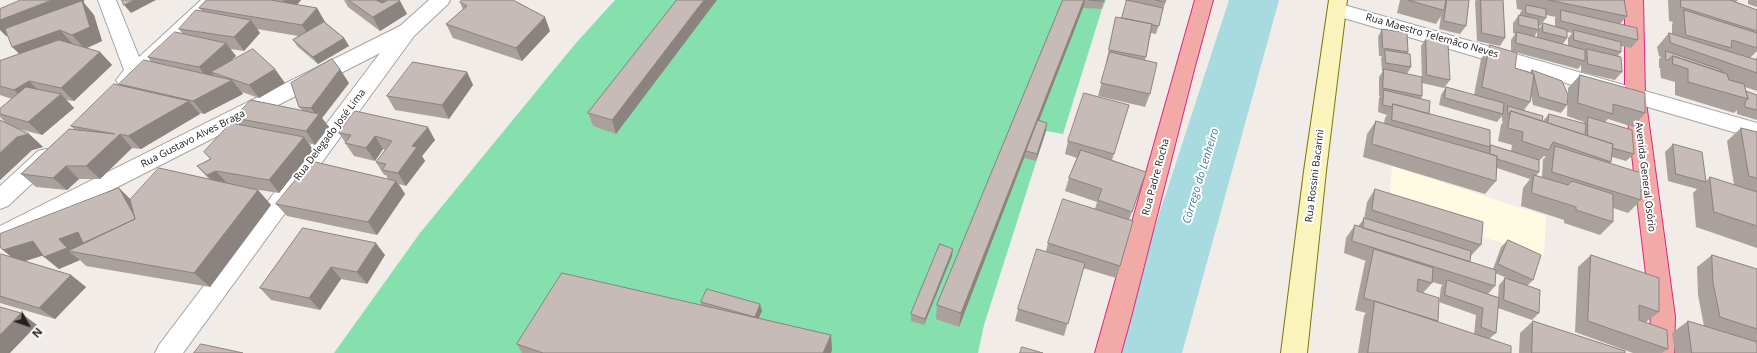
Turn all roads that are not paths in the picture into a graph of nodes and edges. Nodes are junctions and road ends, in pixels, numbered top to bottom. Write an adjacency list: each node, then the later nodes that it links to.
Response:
1 (107, 0): 8 (street)
2 (213, 0): 8 (street)
3 (441, 0): 7 (street, Rua Delegado José Lima)
4 (1204, 0): 16 (highway, Rua Padre Rocha)
5 (1634, 0): 10 (highway, Avenida General Osório)
6 (1338, 5): 10 (street, Rua Maestro Telemâco Neves); 17 (main road, Rua Rossini Bacarini)
7 (407, 31): 14 (street, Rua Gustavo Alves Braga); 15 (street, Rua Delegado José Lima)
8 (135, 72): 9 (street)
9 (112, 93)
10 (1635, 94): 11 (street, Rua Maestro Telemâco Neves); 18 (highway, Avenida General Osório)
11 (1757, 131)
12 (62, 141): 13 (street)
13 (0, 200)
14 (0, 237)
15 (168, 353)
16 (1108, 353)
17 (1294, 353)
18 (1662, 353)

